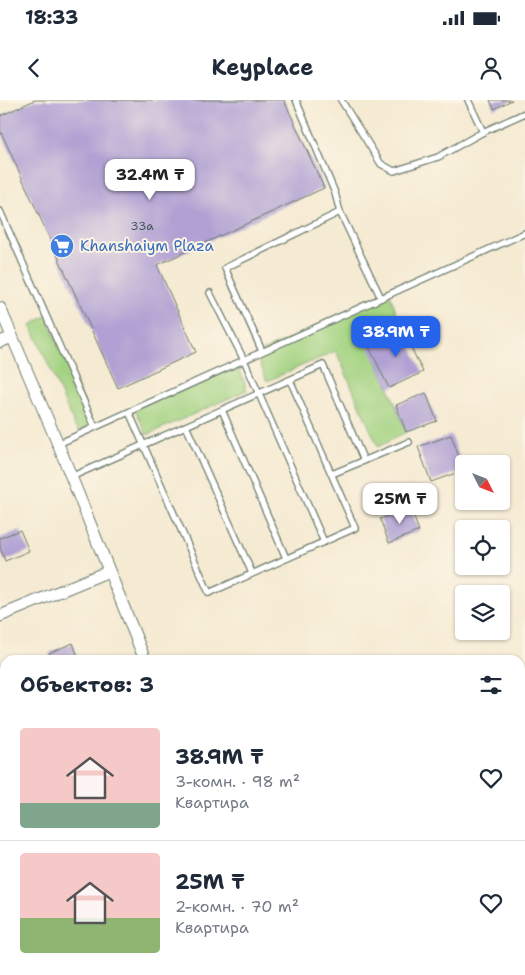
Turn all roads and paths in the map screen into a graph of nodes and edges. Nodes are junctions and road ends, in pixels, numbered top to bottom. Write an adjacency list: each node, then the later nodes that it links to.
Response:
1 (296, 100): 7 (lane)
2 (341, 100): 5 (lane)
3 (468, 100): 5 (lane)
4 (525, 112): 5 (lane)
5 (483, 132)
6 (0, 211): 21 (lane)
7 (340, 212): 10 (lane); 14 (lane)
8 (525, 233): 10 (lane)
9 (210, 293): 15 (lane)
10 (381, 298): 14 (lane)
11 (0, 308): 12 (street)
12 (12, 337): 13 (street); 23 (street)
13 (0, 342)
14 (262, 351): 15 (lane)
15 (244, 360): 17 (lane); 19 (lane)
16 (290, 380): 17 (lane); 25 (lane); 26 (lane)
17 (259, 394): 18 (lane); 28 (lane)
18 (222, 410): 20 (lane); 29 (lane)
19 (129, 412): 21 (lane); 24 (lane)
20 (186, 426): 24 (lane); 31 (lane)
21 (95, 427): 23 (lane)
22 (409, 442): 25 (lane)
23 (58, 444): 27 (street)
24 (144, 445): 27 (lane); 31 (lane)
25 (364, 461): 26 (lane)
26 (332, 474): 28 (lane)
27 (71, 477): 30 (street)
28 (324, 542): 29 (lane)
29 (286, 558): 31 (lane)
30 (109, 571): 32 (street); 33 (street)
31 (252, 574)
32 (0, 616)
33 (143, 655)

